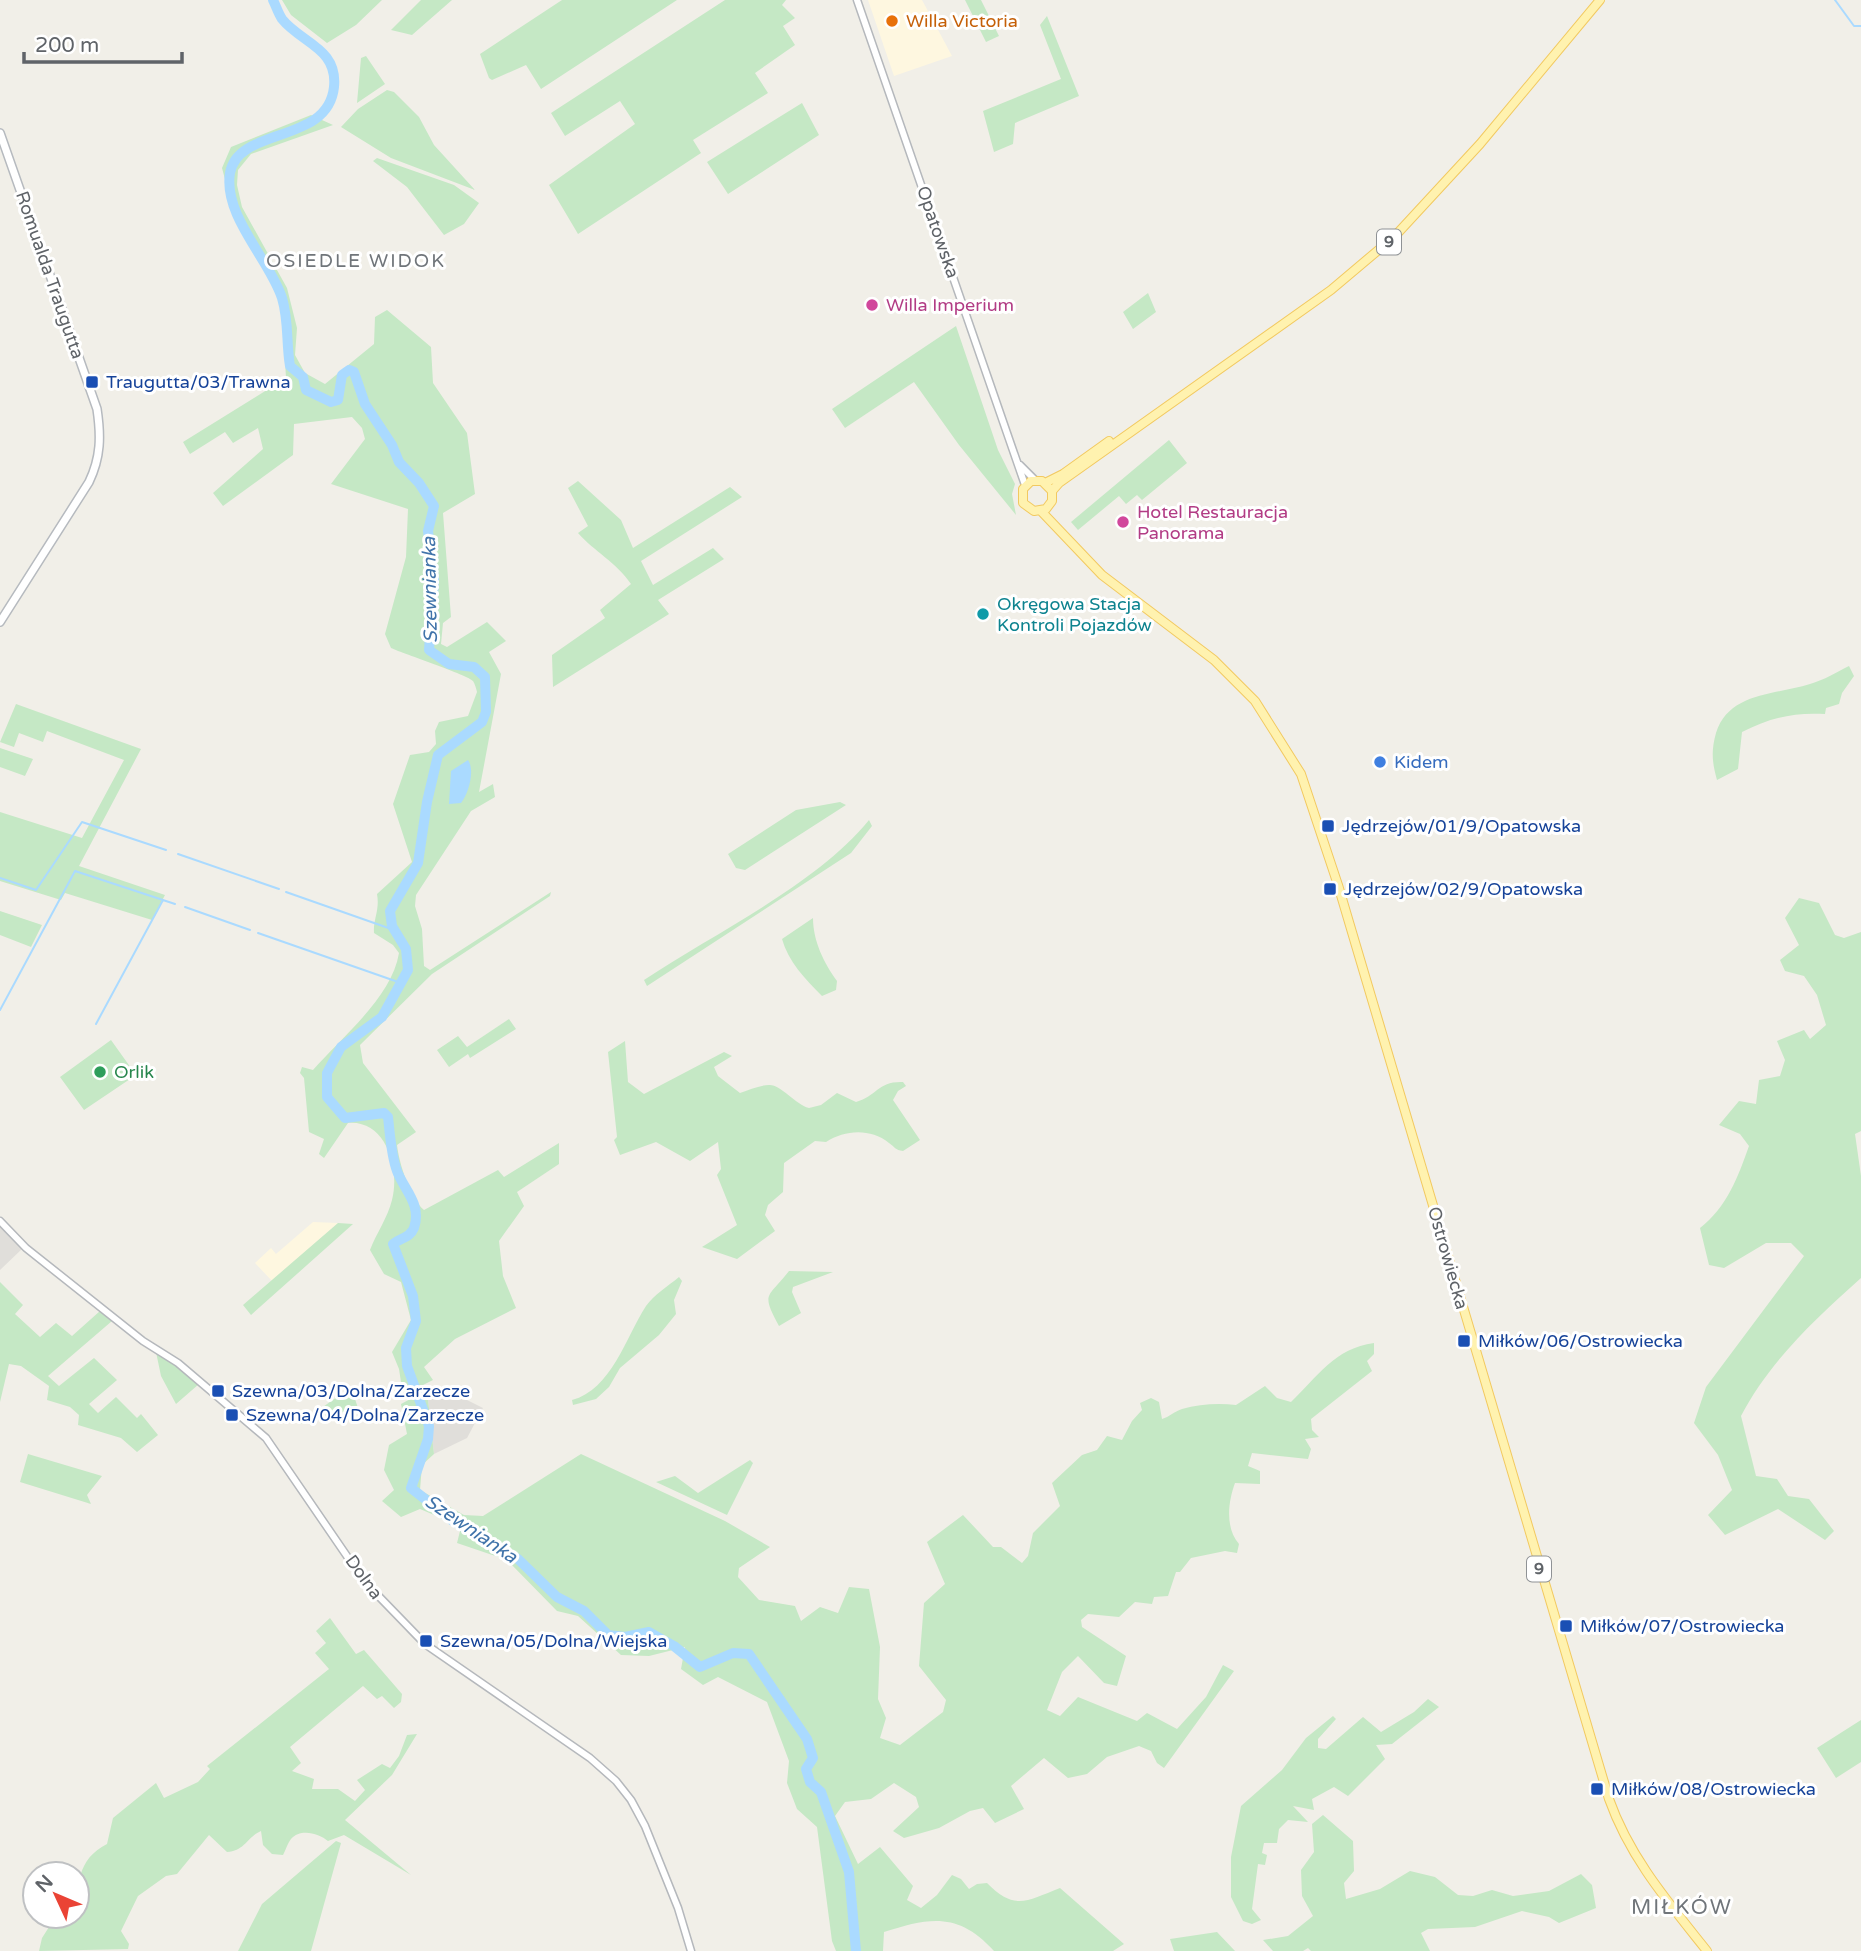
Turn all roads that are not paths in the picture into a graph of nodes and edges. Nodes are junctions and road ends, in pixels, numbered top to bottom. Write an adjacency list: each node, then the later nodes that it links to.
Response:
1 (857, 0): 5 (street, Opatowska)
2 (1600, 0): 4 (main road, 9)
3 (0, 133): 13 (main road, Romualda Traugutta)
4 (1130, 430): 7 (main road, 9); 9 (main road, 9)
5 (1019, 464): 6 (street, Opatowska); 8 (street, Opatowska)
6 (1035, 480): 7 (main road); 8 (main road)
7 (1045, 482): 9 (main road)
8 (1025, 485): 11 (main road, 9)
9 (1052, 491): 10 (main road, 9)
10 (1050, 505): 11 (main road); 12 (main road, 9)
11 (1041, 511): 12 (main road, 9)
12 (1057, 525): 16 (main road, Ostrowiecka / 9)
13 (0, 622)
14 (0, 1221): 15 (street, Dolna)
15 (691, 1951)
16 (1707, 1951)

